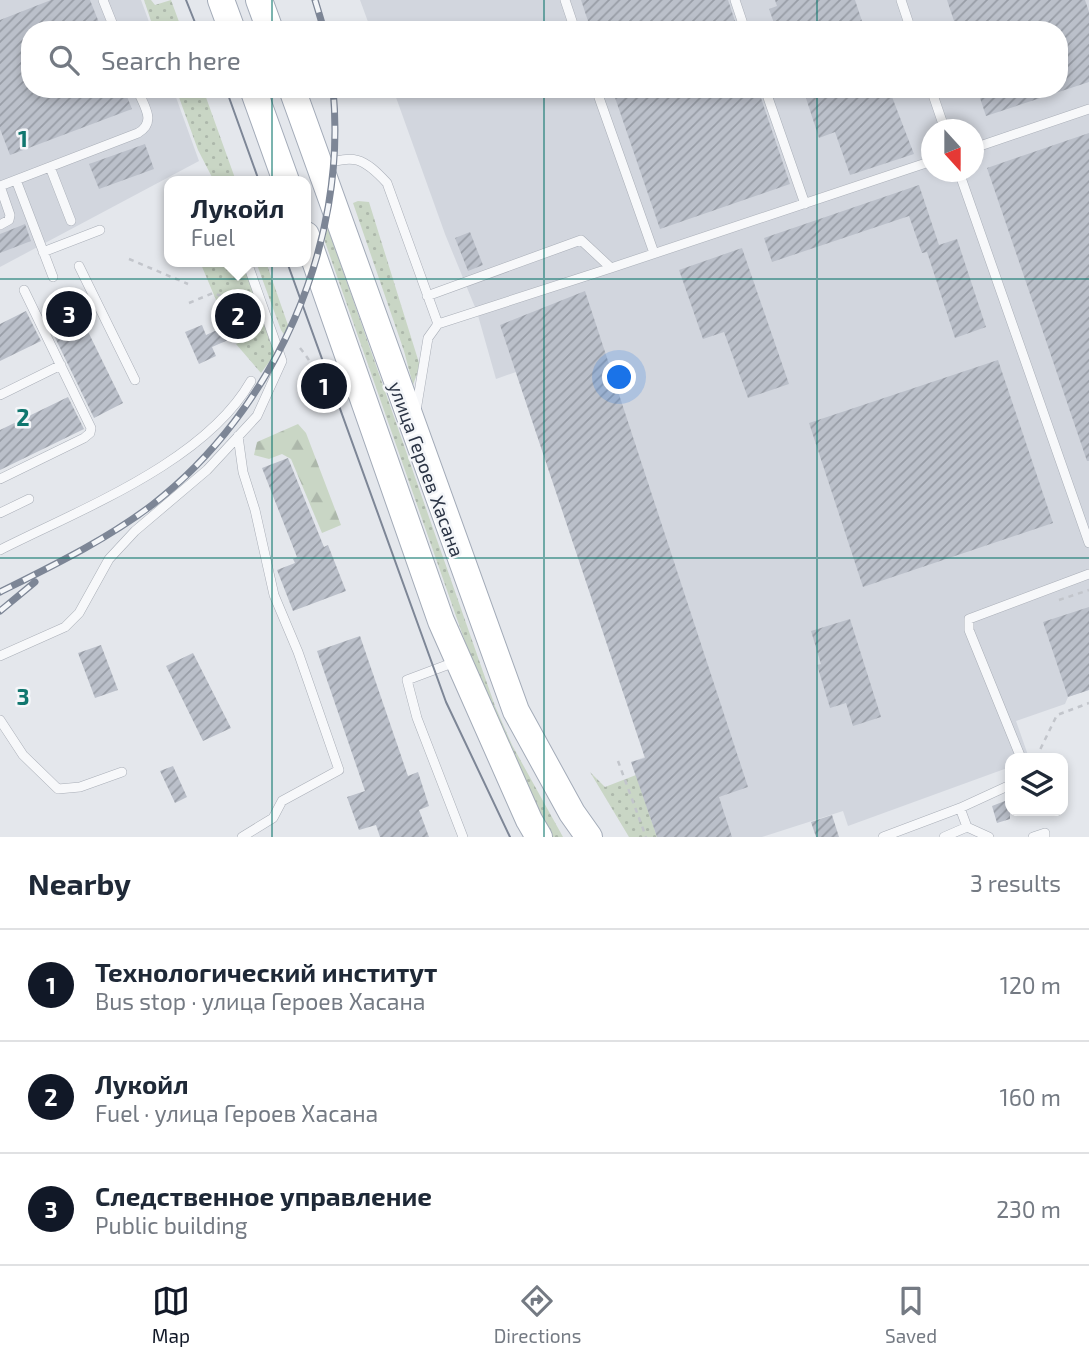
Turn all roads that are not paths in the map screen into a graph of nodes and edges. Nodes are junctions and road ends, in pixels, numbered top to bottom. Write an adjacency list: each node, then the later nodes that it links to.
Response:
1 (103, 0): 7 (lane)
2 (221, 0): 8 (main road)
3 (258, 0): 9 (main road)
4 (565, 0): 10 (lane)
5 (735, 0): 11 (lane)
6 (901, 0): 12 (lane)
7 (111, 21)
8 (229, 21)
9 (266, 21)
10 (572, 21)
11 (742, 21)
12 (908, 21)
13 (140, 98): 24 (lane)
14 (256, 98): 25 (main road)
15 (295, 98): 22 (main road, улица Героев Хасана)
16 (599, 98): 35 (lane)
17 (768, 98): 29 (lane)
18 (934, 98): 20 (lane)
19 (1089, 109): 21 (lane)
20 (941, 119)
21 (984, 145)
22 (320, 166): 41 (lane); 47 (main road, улица Героев Хасана)
23 (921, 166): 29 (lane)
24 (51, 167): 26 (lane); 30 (lane)
25 (284, 176)
26 (16, 180): 28 (lane); 34 (lane)
27 (963, 182): 52 (lane)
28 (0, 186): 31 (lane)
29 (805, 204): 35 (lane)
30 (71, 221)
31 (0, 225)
32 (100, 230): 34 (lane)
33 (311, 249): 56 (main road, улица Героев Хасана)
34 (43, 252): 39 (lane)
35 (654, 253): 38 (lane)
36 (79, 266): 44 (lane)
37 (249, 267): 48 (lane)
38 (611, 268): 41 (lane); 42 (lane)
39 (53, 277)
40 (24, 290): 43 (lane)
41 (428, 296): 42 (lane)
42 (438, 324): 47 (lane)
43 (61, 365): 46 (lane); 49 (lane)
44 (135, 380)
45 (251, 382): 53 (lane)
46 (0, 395)
47 (413, 430): 66 (main road, улица Героев Хасана)
48 (238, 436): 55 (lane); 63 (lane)
49 (0, 479)
50 (29, 499): 51 (lane)
51 (0, 513)
52 (1089, 543)
53 (0, 550)
54 (1089, 574): 58 (lane)
55 (0, 656)
56 (457, 662): 64 (lane); 65 (main road, улица Героев Хасана)
57 (0, 720): 59 (lane)
58 (1019, 753)
59 (122, 772)
60 (1005, 787): 61 (lane)
61 (960, 808): 62 (lane); 67 (lane)
62 (967, 827): 68 (lane); 69 (lane)
63 (242, 837)
64 (463, 837)
65 (539, 837)
66 (589, 837)
67 (883, 837)
68 (944, 837)
69 (989, 837)
70 (1033, 837): 71 (lane)
71 (1045, 837)

